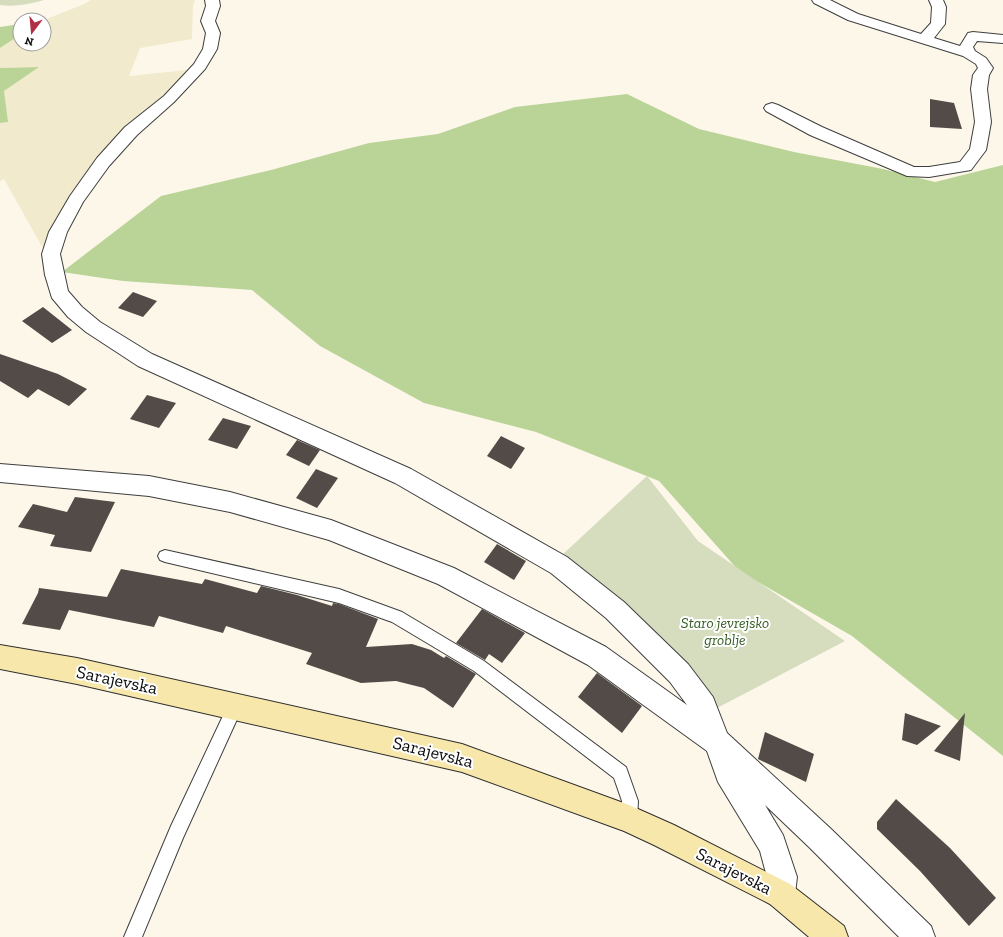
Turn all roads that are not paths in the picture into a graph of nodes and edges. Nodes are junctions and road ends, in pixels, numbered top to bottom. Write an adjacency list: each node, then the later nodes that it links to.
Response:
1 (212, 0): 12 (street)
2 (819, 0): 5 (street)
3 (936, 0): 5 (street)
4 (1003, 39): 6 (street)
5 (928, 40): 6 (street)
6 (968, 53): 7 (street)
7 (772, 108)
8 (0, 473): 12 (street)
9 (165, 556): 13 (lane)
10 (0, 657): 11 (main road, Sarajevska)
11 (235, 706): 13 (main road, Sarajevska); 15 (lane)
12 (718, 742): 14 (street); 17 (street)
13 (630, 819): 14 (main road, Sarajevska)
14 (780, 894): 16 (main road, Sarajevska)
15 (133, 937)
16 (833, 937)
17 (920, 937)

